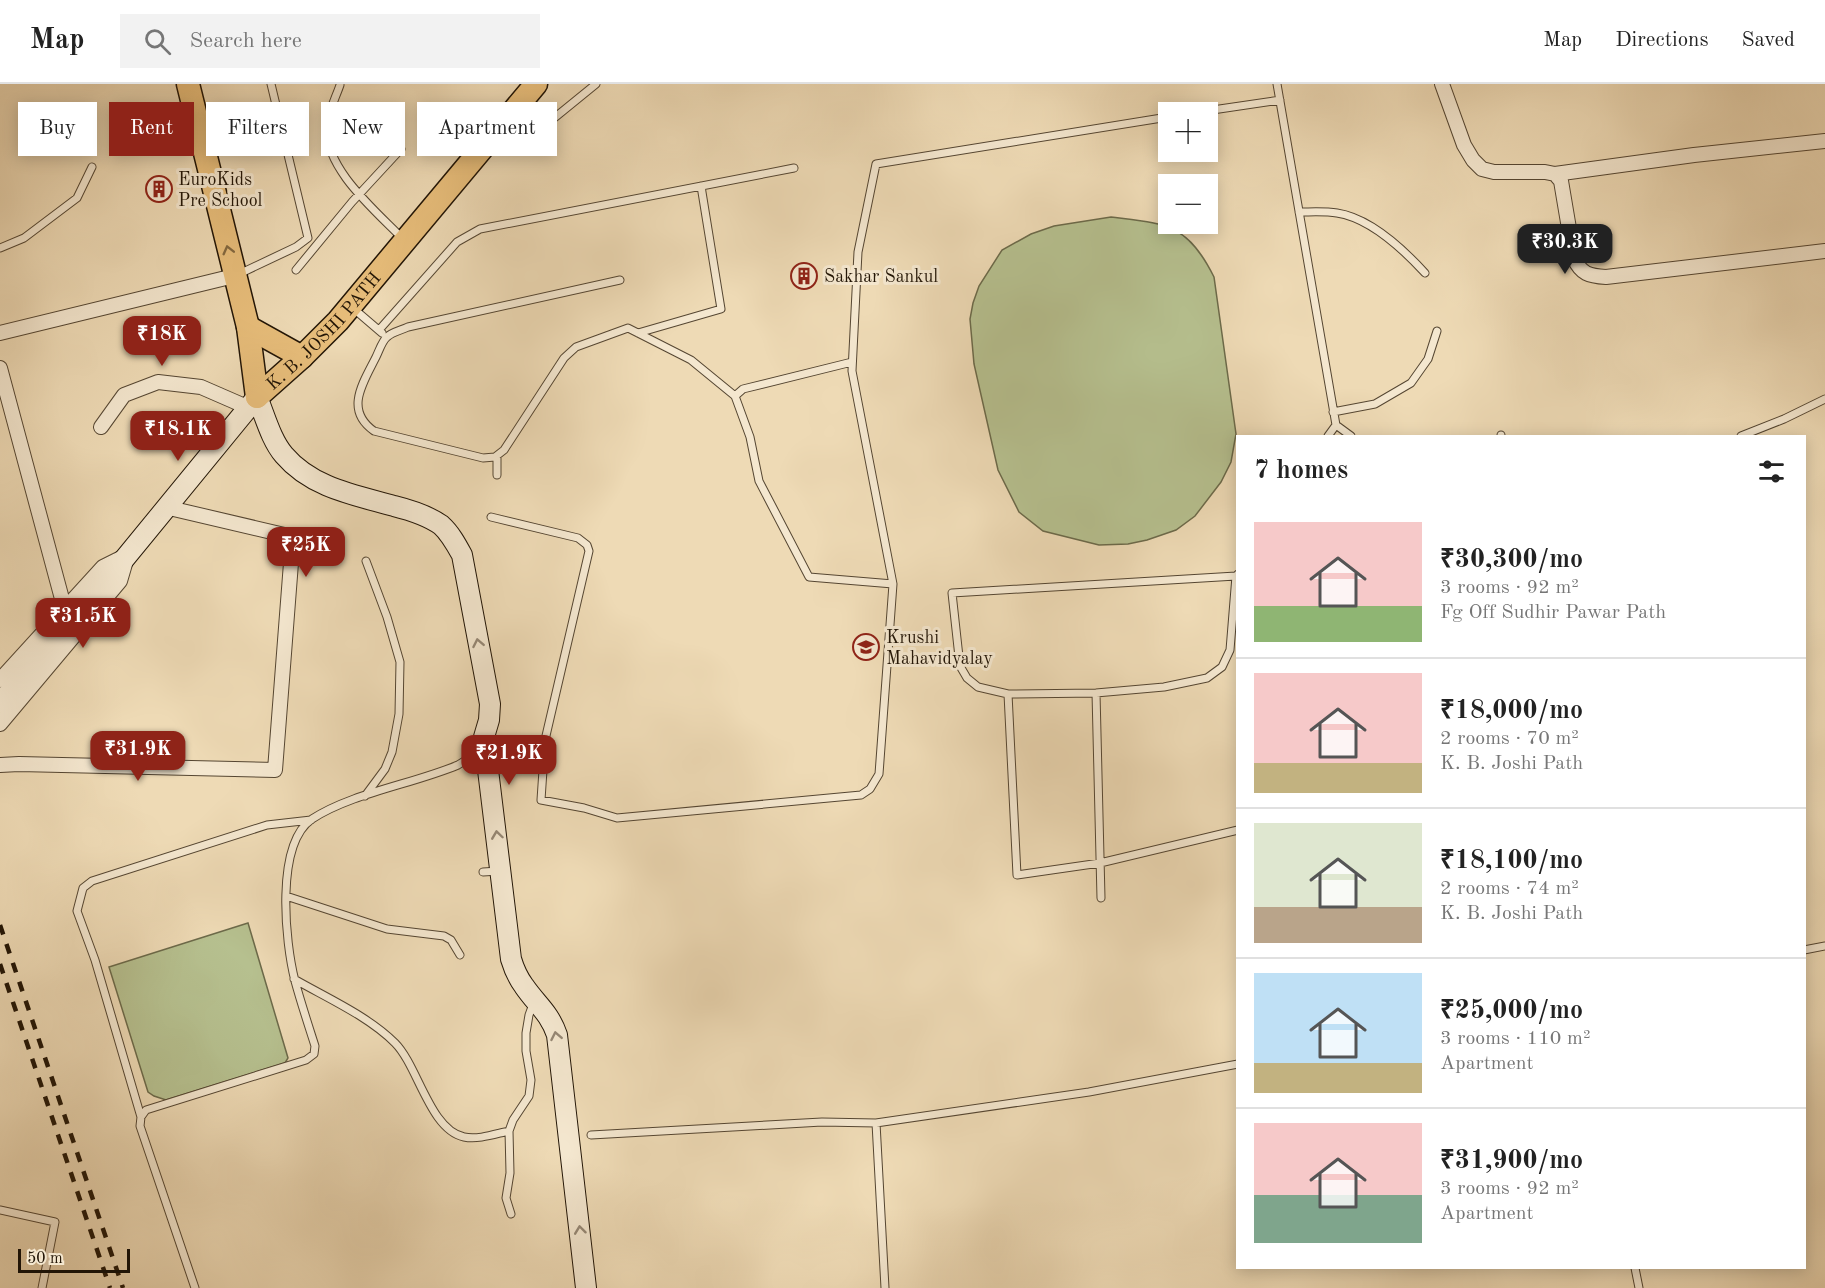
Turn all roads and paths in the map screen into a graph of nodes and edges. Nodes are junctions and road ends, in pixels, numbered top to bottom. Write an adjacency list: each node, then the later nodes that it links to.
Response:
1 (188, 84): 27 (main road, one-way to 1)
2 (271, 84): 27 (lane)
3 (536, 84): 9 (main road, K. B. JOSHI PATH)
4 (596, 84): 11 (lane)
5 (1277, 84): 8 (lane)
6 (1442, 84): 18 (street)
7 (340, 85): 20 (lane)
8 (1280, 100): 10 (lane); 21 (lane)
9 (521, 102)
10 (1218, 109)
11 (557, 116)
12 (1158, 119): 37 (lane)
13 (1825, 141): 18 (street)
14 (395, 156): 20 (lane)
15 (476, 156): 22 (main road, K. B. JOSHI PATH)
16 (92, 167): 23 (lane)
17 (794, 168): 19 (lane)
18 (1555, 174): 24 (street)
19 (702, 186): 31 (lane); 34 (lane)
20 (360, 195): 22 (lane); 25 (lane)
21 (1299, 212): 26 (lane); 42 (lane)
22 (405, 241): 29 (main road, K. B. JOSHI PATH)
23 (0, 248)
24 (1825, 252)
25 (296, 270)
26 (1425, 273)
27 (234, 276): 30 (main road); 33 (street)
28 (620, 280): 35 (lane)
29 (350, 306): 31 (lane); 36 (main road, K. B. JOSHI PATH)
30 (248, 327): 36 (main road); 41 (main road)
31 (379, 330): 35 (lane)
32 (1437, 331): 42 (lane)
33 (0, 333)
34 (638, 333): 39 (lane); 48 (lane)
35 (386, 337): 48 (lane)
36 (302, 357): 41 (main road, K. B. JOSHI PATH)
37 (852, 362): 39 (lane); 55 (lane)
38 (0, 368): 57 (street)
39 (735, 396): 55 (lane)
40 (1825, 399): 47 (lane)
41 (252, 402): 44 (street); 50 (main road, K. B. JOSHI PATH); 63 (main road, one-way to 41)
42 (1333, 412): 43 (lane)
43 (1336, 425): 45 (lane); 46 (lane)
44 (101, 427)
45 (1329, 435)
46 (1350, 435)
47 (1744, 435)
48 (497, 456): 49 (lane)
49 (497, 475)
50 (165, 507): 52 (main road, K. B. JOSHI PATH); 64 (street)
51 (491, 517): 55 (lane)
52 (128, 554): 57 (street); 61 (main road, K. B. JOSHI PATH); 62 (street)
53 (366, 561): 65 (lane)
54 (1236, 576): 60 (lane)
55 (893, 584)
56 (1236, 587): 59 (lane)
57 (64, 610): 58 (street)
58 (0, 680)
59 (1096, 693): 60 (lane); 68 (lane)
60 (1008, 694): 68 (lane)
61 (0, 703)
62 (0, 724)
63 (484, 737): 65 (lane); 75 (main road, one-way to 63)
64 (0, 765)
65 (366, 795): 66 (lane)
66 (311, 820): 69 (lane); 77 (lane)
67 (1236, 830): 68 (lane)
68 (1100, 863): 70 (lane)
69 (286, 896): 73 (lane); 74 (lane)
70 (1101, 898)
71 (1825, 946): 72 (lane)
72 (1806, 950)
73 (460, 955)
74 (294, 979): 77 (lane); 79 (lane)
75 (535, 999): 79 (lane); 86 (main road, one-way to 75)
76 (1236, 1064): 78 (lane)
77 (141, 1117): 85 (lane)
78 (876, 1123): 80 (lane); 87 (lane)
79 (509, 1131): 82 (lane)
80 (591, 1135)
81 (0, 1210): 84 (lane)
82 (511, 1214)
83 (1635, 1269): 88 (lane)
84 (42, 1288)
85 (195, 1288)
86 (586, 1288)
87 (885, 1288)
88 (1639, 1288)

